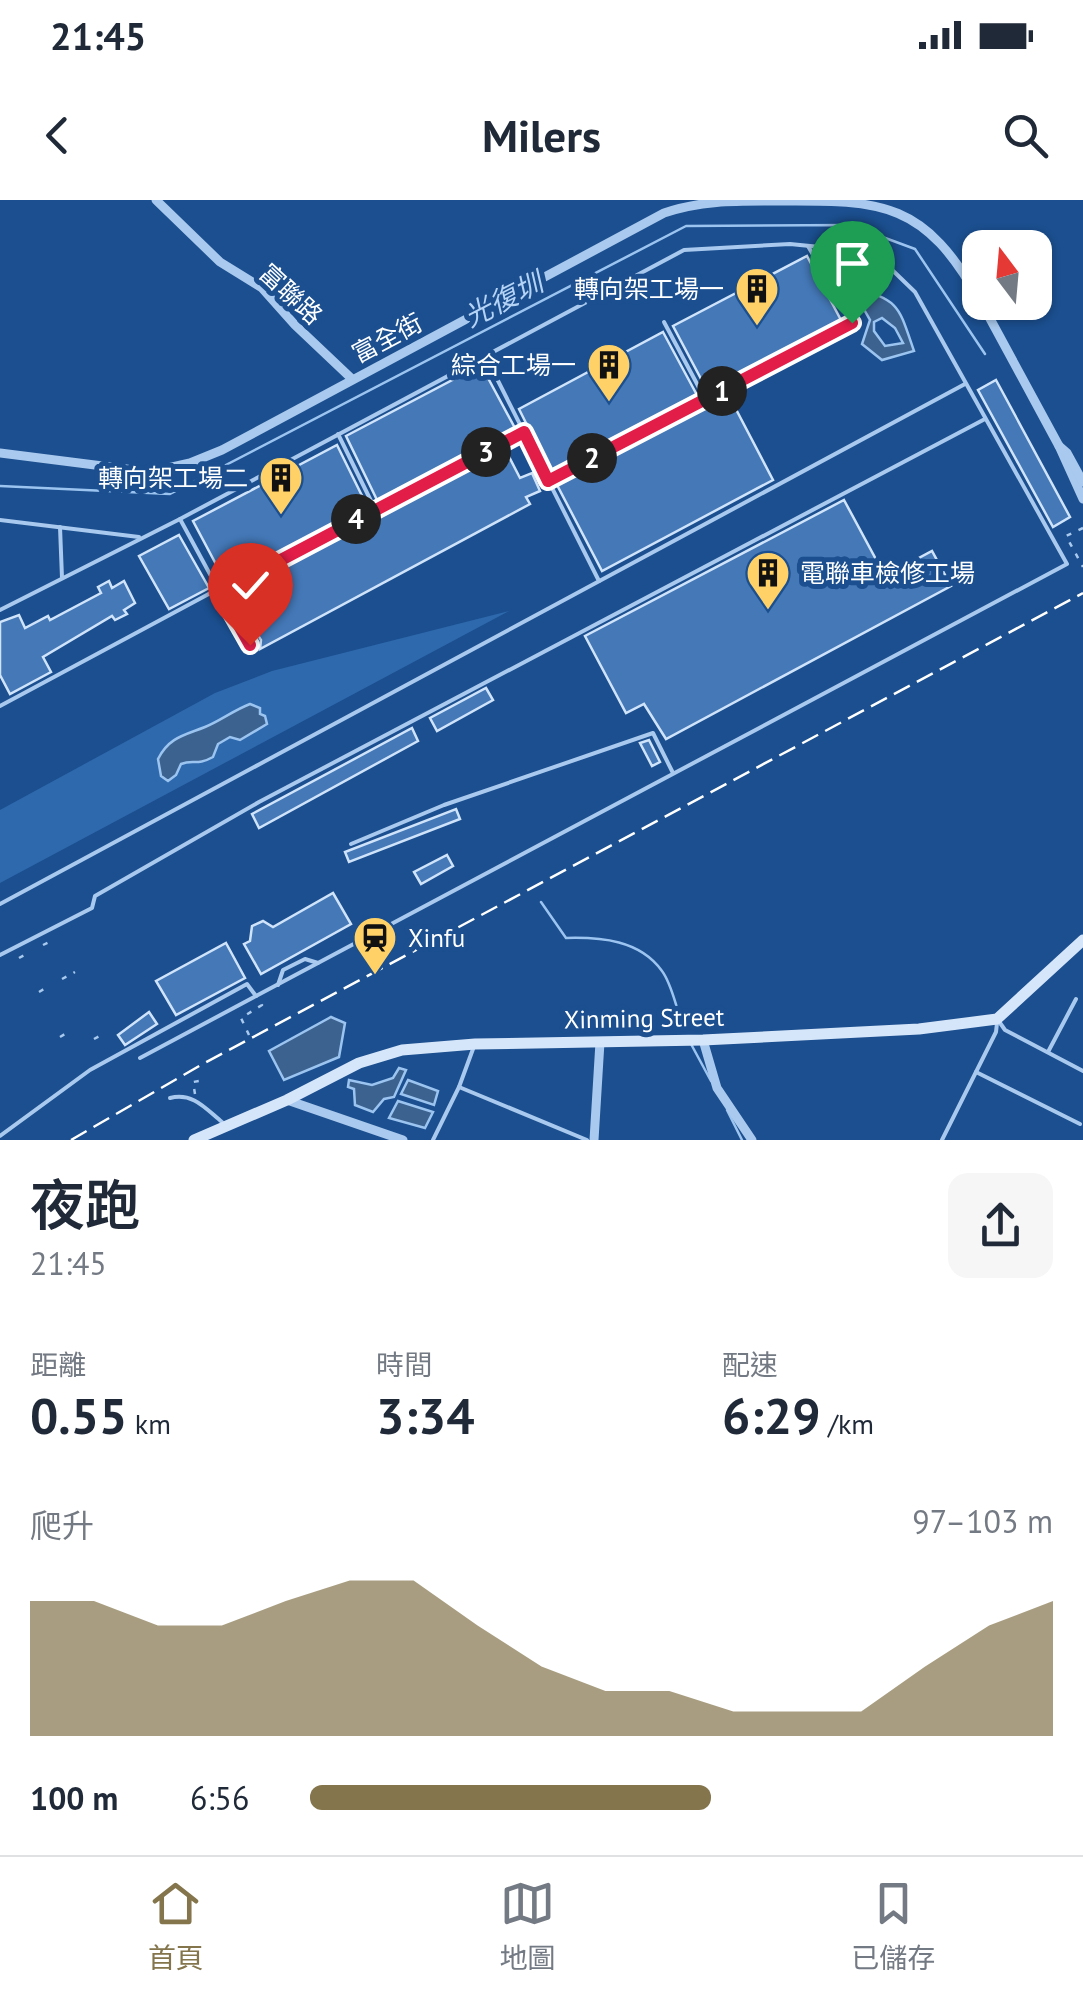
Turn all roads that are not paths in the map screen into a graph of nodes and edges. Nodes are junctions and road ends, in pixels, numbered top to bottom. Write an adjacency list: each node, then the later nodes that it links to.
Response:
1 (156, 200): 8 (street, 富聯路)
2 (808, 200): 4 (street, 富全街); 8 (street, 富全街)
3 (808, 246): 7 (lane); 9 (lane); 10 (lane)
4 (962, 270)
5 (990, 320): 14 (street, 富全街)
6 (664, 322): 10 (lane)
7 (485, 355): 12 (lane); 13 (lane)
8 (352, 379): 15 (street, 富全街)
9 (965, 384): 11 (lane); 25 (lane)
10 (705, 399): 16 (lane)
11 (985, 419): 30 (lane); 34 (lane)
12 (524, 432): 16 (lane); 19 (lane)
13 (338, 434): 19 (lane); 20 (lane)
14 (1059, 446): 17 (street, 富全街); 18 (street, 富全街)
15 (0, 454)
16 (548, 481): 25 (lane)
17 (1083, 482)
18 (1083, 499)
19 (375, 509): 26 (lane)
20 (180, 519): 23 (lane); 26 (lane)
21 (0, 520): 22 (lane)
22 (60, 527): 23 (lane); 24 (lane)
23 (140, 537): 24 (lane)
24 (62, 580): 27 (lane)
25 (599, 581): 32 (lane)
26 (219, 591): 28 (lane); 29 (lane)
27 (0, 610)
28 (252, 648)
29 (0, 706)
30 (674, 773): 31 (lane); 35 (lane)
31 (351, 844)
32 (0, 904)
33 (1083, 940): 39 (street)
34 (0, 955)
35 (318, 963): 36 (lane); 36 (lane)
36 (278, 985): 37 (lane)
37 (256, 996): 44 (lane); 52 (lane)
38 (1076, 999): 43 (lane)
39 (997, 1018): 40 (street, Xinming Street); 43 (lane); 46 (lane)
40 (703, 1040): 41 (street, Xinming Street); 57 (street)
41 (600, 1042): 42 (street, Xinming Street); 56 (street)
42 (475, 1044): 47 (lane); 49 (street, Xinming Street)
43 (1048, 1052): 45 (lane)
44 (140, 1058)
45 (1083, 1071)
46 (976, 1072): 50 (lane); 58 (lane)
47 (460, 1087): 55 (lane); 56 (lane)
48 (170, 1098): 51 (lane)
49 (287, 1100): 51 (street, Xinming Street); 54 (street)
50 (1080, 1124)
51 (226, 1125): 53 (street, Xinming Street)
52 (0, 1136)
53 (194, 1140)
54 (403, 1140)
55 (433, 1140)
56 (590, 1140)
57 (752, 1140)
58 (942, 1140)

